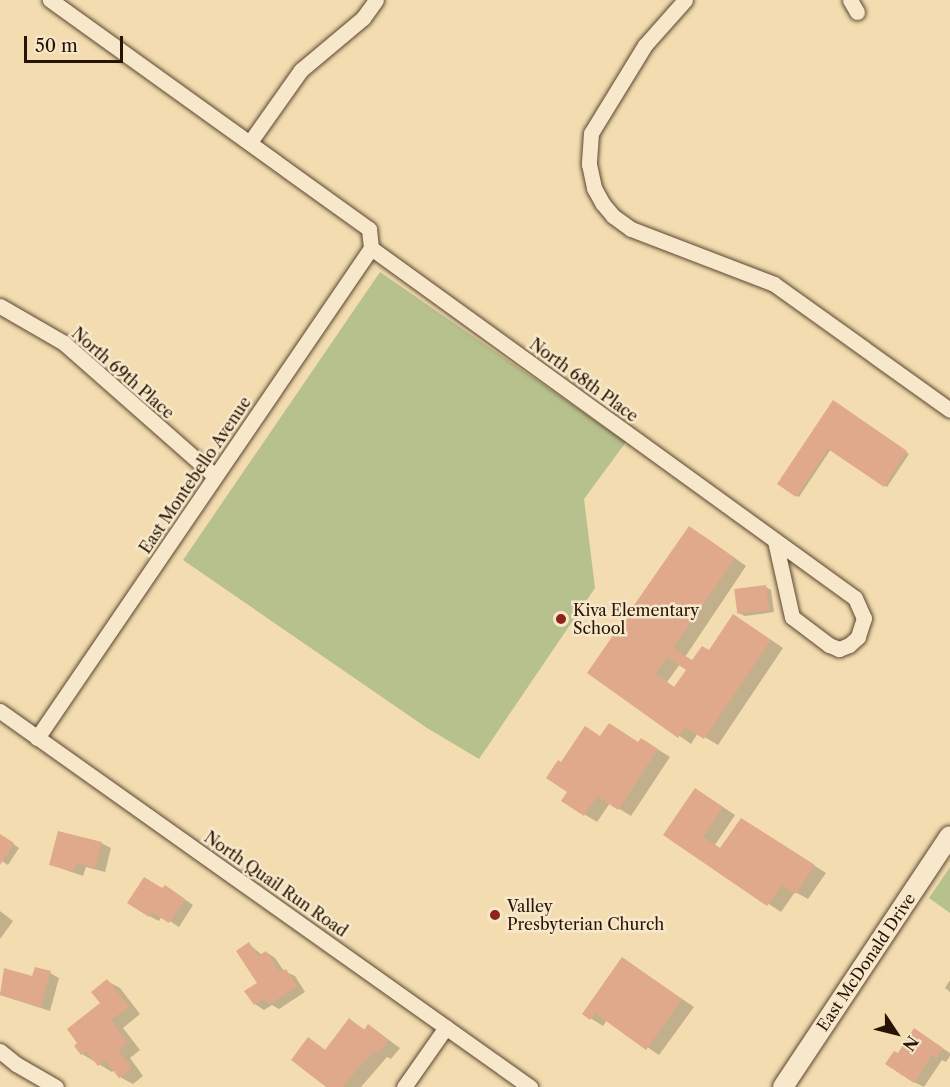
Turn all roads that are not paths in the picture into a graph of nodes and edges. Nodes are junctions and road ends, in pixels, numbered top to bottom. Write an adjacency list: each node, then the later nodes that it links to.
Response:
1 (50, 0): 4 (street)
2 (376, 0): 4 (street)
3 (685, 0): 7 (street)
4 (250, 142): 5 (street)
5 (371, 248): 8 (street, East Montebello Avenue); 9 (street, North 68th Place)
6 (0, 306): 8 (street, North 69th Place)
7 (950, 410)
8 (215, 476): 11 (street, East Montebello Avenue)
9 (776, 541): 9 (street, North 68th Place)
10 (0, 711): 11 (street, North Quail Run Road)
11 (38, 738): 13 (street, North Quail Run Road)
12 (950, 836): 18 (street, East McDonald Drive)
13 (446, 1027): 16 (street); 17 (street, North Quail Run Road)
14 (0, 1051): 15 (street)
15 (56, 1087)
16 (404, 1087)
17 (530, 1087)
18 (783, 1087)

